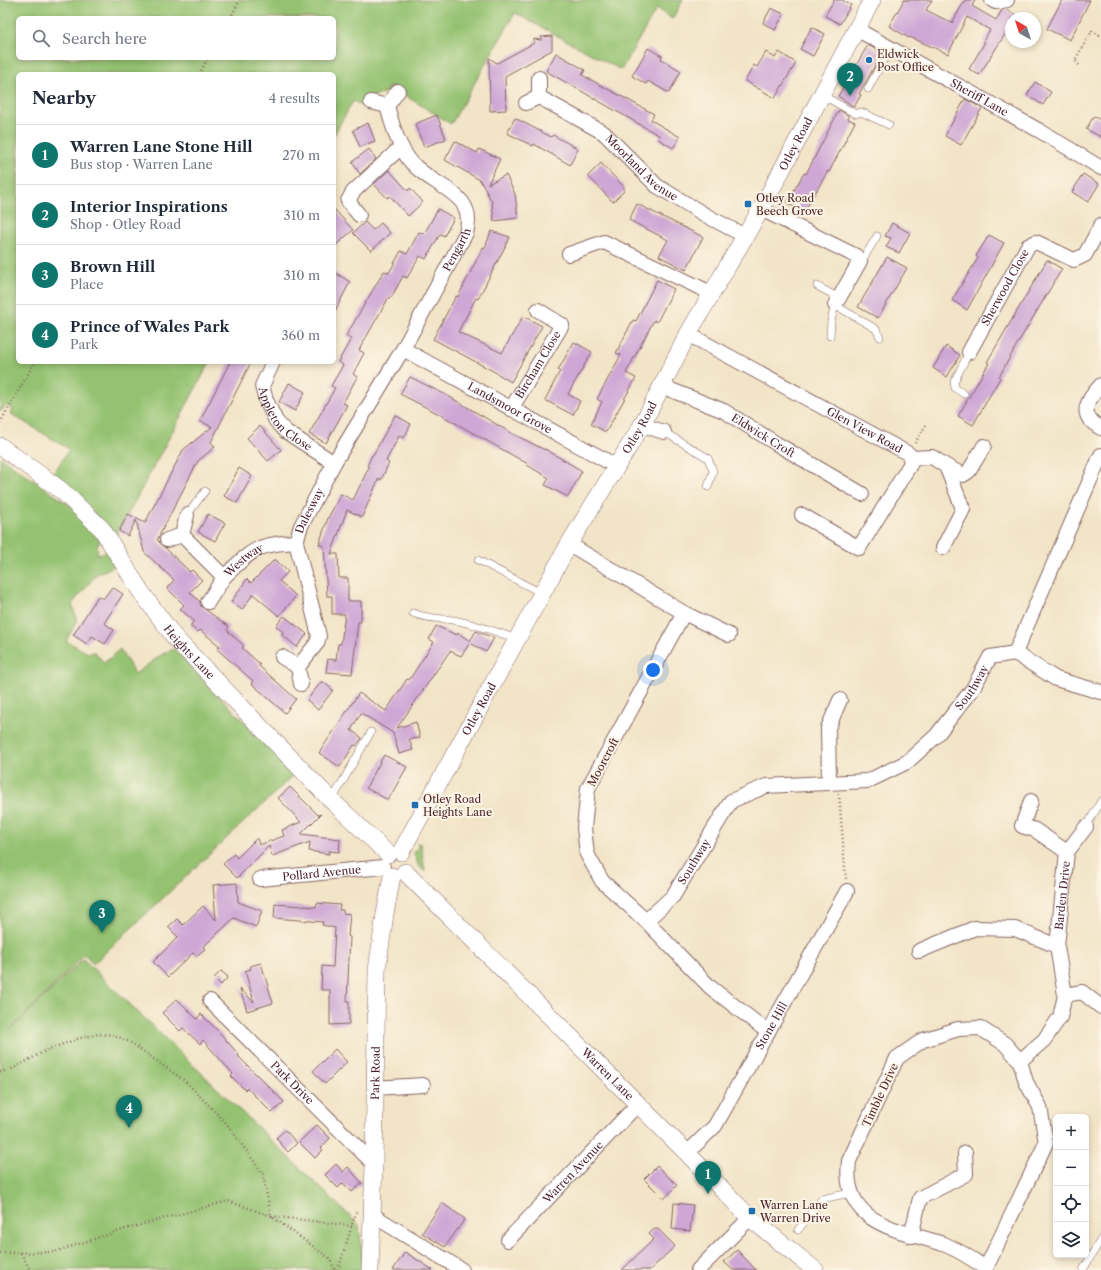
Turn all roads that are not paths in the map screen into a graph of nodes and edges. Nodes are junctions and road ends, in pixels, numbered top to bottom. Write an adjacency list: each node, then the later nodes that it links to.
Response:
1 (872, 0): 4 (street, Otley Road)
2 (992, 0): 3 (street)
3 (1007, 0)
4 (856, 29): 5 (street, Sheriff Lane); 9 (street, Otley Road)
5 (890, 48): 7 (lane); 16 (street, Sheriff Lane)
6 (539, 78): 10 (street)
7 (868, 89)
8 (398, 91): 13 (street)
9 (822, 95): 14 (lane); 17 (street, Otley Road)
10 (539, 97): 12 (street); 20 (street, Moorland Avenue)
11 (371, 102): 13 (street)
12 (526, 104)
13 (387, 106): 15 (street, Pengarth)
14 (889, 125)
15 (401, 147): 18 (street); 31 (street, Pengarth)
16 (1101, 168)
17 (761, 209): 20 (street, Otley Road); 23 (street)
18 (359, 215)
19 (1101, 225): 32 (street, Sherwood Close)
20 (745, 236): 25 (street, Otley Road)
21 (877, 236): 23 (lane)
22 (569, 254): 25 (street)
23 (860, 261): 26 (street)
24 (817, 286): 26 (lane)
25 (711, 293): 28 (street, Otley Road)
26 (837, 301): 29 (lane); 30 (lane)
27 (538, 310): 37 (street, Bircham Close)
28 (688, 334): 35 (street, Otley Road); 44 (street, Glen View Road)
29 (830, 336)
30 (880, 337)
31 (403, 348): 37 (street, Landsmoor Grove); 45 (street, Dalesway)
32 (969, 352): 36 (lane)
33 (272, 364): 45 (street, Appleton Close)
34 (1101, 385): 39 (street)
35 (661, 386): 38 (street, Otley Road); 50 (street, Eldwick Croft)
36 (964, 394)
37 (511, 409): 46 (street, Landsmoor Grove)
38 (642, 425): 40 (street); 46 (street, Otley Road)
39 (1101, 428)
40 (664, 432): 48 (lane)
41 (0, 446): 74 (street, Heights Lane)
42 (984, 446): 47 (street)
43 (1101, 455): 66 (street)
44 (910, 456): 47 (street); 52 (street, Glen View Road)
45 (334, 463): 55 (street, Dalesway)
46 (616, 466): 56 (street, Otley Road)
47 (946, 466): 57 (street)
48 (708, 487)
49 (205, 491): 51 (lane)
50 (862, 494)
51 (187, 515): 53 (street)
52 (802, 515)
53 (182, 534): 54 (street); 59 (street, Westway)
54 (167, 540)
55 (296, 542): 59 (street, Westway); 68 (street, Dalesway)
56 (569, 544): 60 (street, Otley Road); 63 (street)
57 (943, 548)
58 (478, 560): 60 (lane)
59 (224, 577): 61 (street)
60 (543, 594): 65 (street, Otley Road)
61 (208, 602)
62 (413, 613): 65 (lane)
63 (684, 613): 64 (street); 82 (street, Moorcroft)
64 (729, 634)
65 (516, 639): 79 (street, Otley Road)
66 (1015, 653): 70 (street); 73 (street, Southway)
67 (282, 657): 68 (street)
68 (298, 666): 69 (street)
69 (301, 684)
70 (1101, 692)
71 (840, 700): 73 (street)
72 (372, 732): 74 (lane)
73 (833, 782): 82 (street, Southway)
74 (332, 800): 79 (street, Heights Lane)
75 (1031, 801): 78 (street, Barden Drive)
76 (1101, 801): 77 (lane)
77 (1086, 827): 78 (street)
78 (1067, 852): 83 (street, Barden Drive)
79 (394, 864): 80 (street, Pollard Avenue); 91 (street, Park Road); 92 (street, Warren Lane)
80 (260, 879)
81 (847, 891): 88 (street, Stone Hill)
82 (646, 921): 88 (street, Moorcroft)
83 (1057, 946): 84 (street, Barden Drive); 85 (street, Barden Drive)
84 (919, 951)
85 (1065, 995): 87 (street); 89 (street, Barden Drive)
86 (210, 1001): 95 (street, Park Drive)
87 (1101, 1007)
88 (768, 1032): 93 (street, Stone Hill)
89 (1020, 1061): 96 (street, Timble Drive); 103 (street, Timble Drive)
90 (423, 1085): 91 (street)
91 (374, 1088): 95 (street, Park Road)
92 (638, 1104): 93 (street, Warren Lane); 102 (street, Warren Avenue)
93 (688, 1153): 98 (street, Warren Lane)
94 (964, 1153): 100 (street)
95 (374, 1164): 97 (street, Park Road)
96 (850, 1193): 99 (lane); 100 (street, Timble Drive)
97 (371, 1214): 104 (street, Park Road); 105 (street)
98 (750, 1218): 106 (street); 107 (street, Warren Lane)
99 (798, 1230)
100 (912, 1236): 103 (street, Timble Drive)
101 (1101, 1239): 108 (lane)
102 (508, 1240)
103 (986, 1269)
104 (370, 1270)
105 (462, 1270)
106 (698, 1270)
107 (815, 1270)
108 (1083, 1270)

